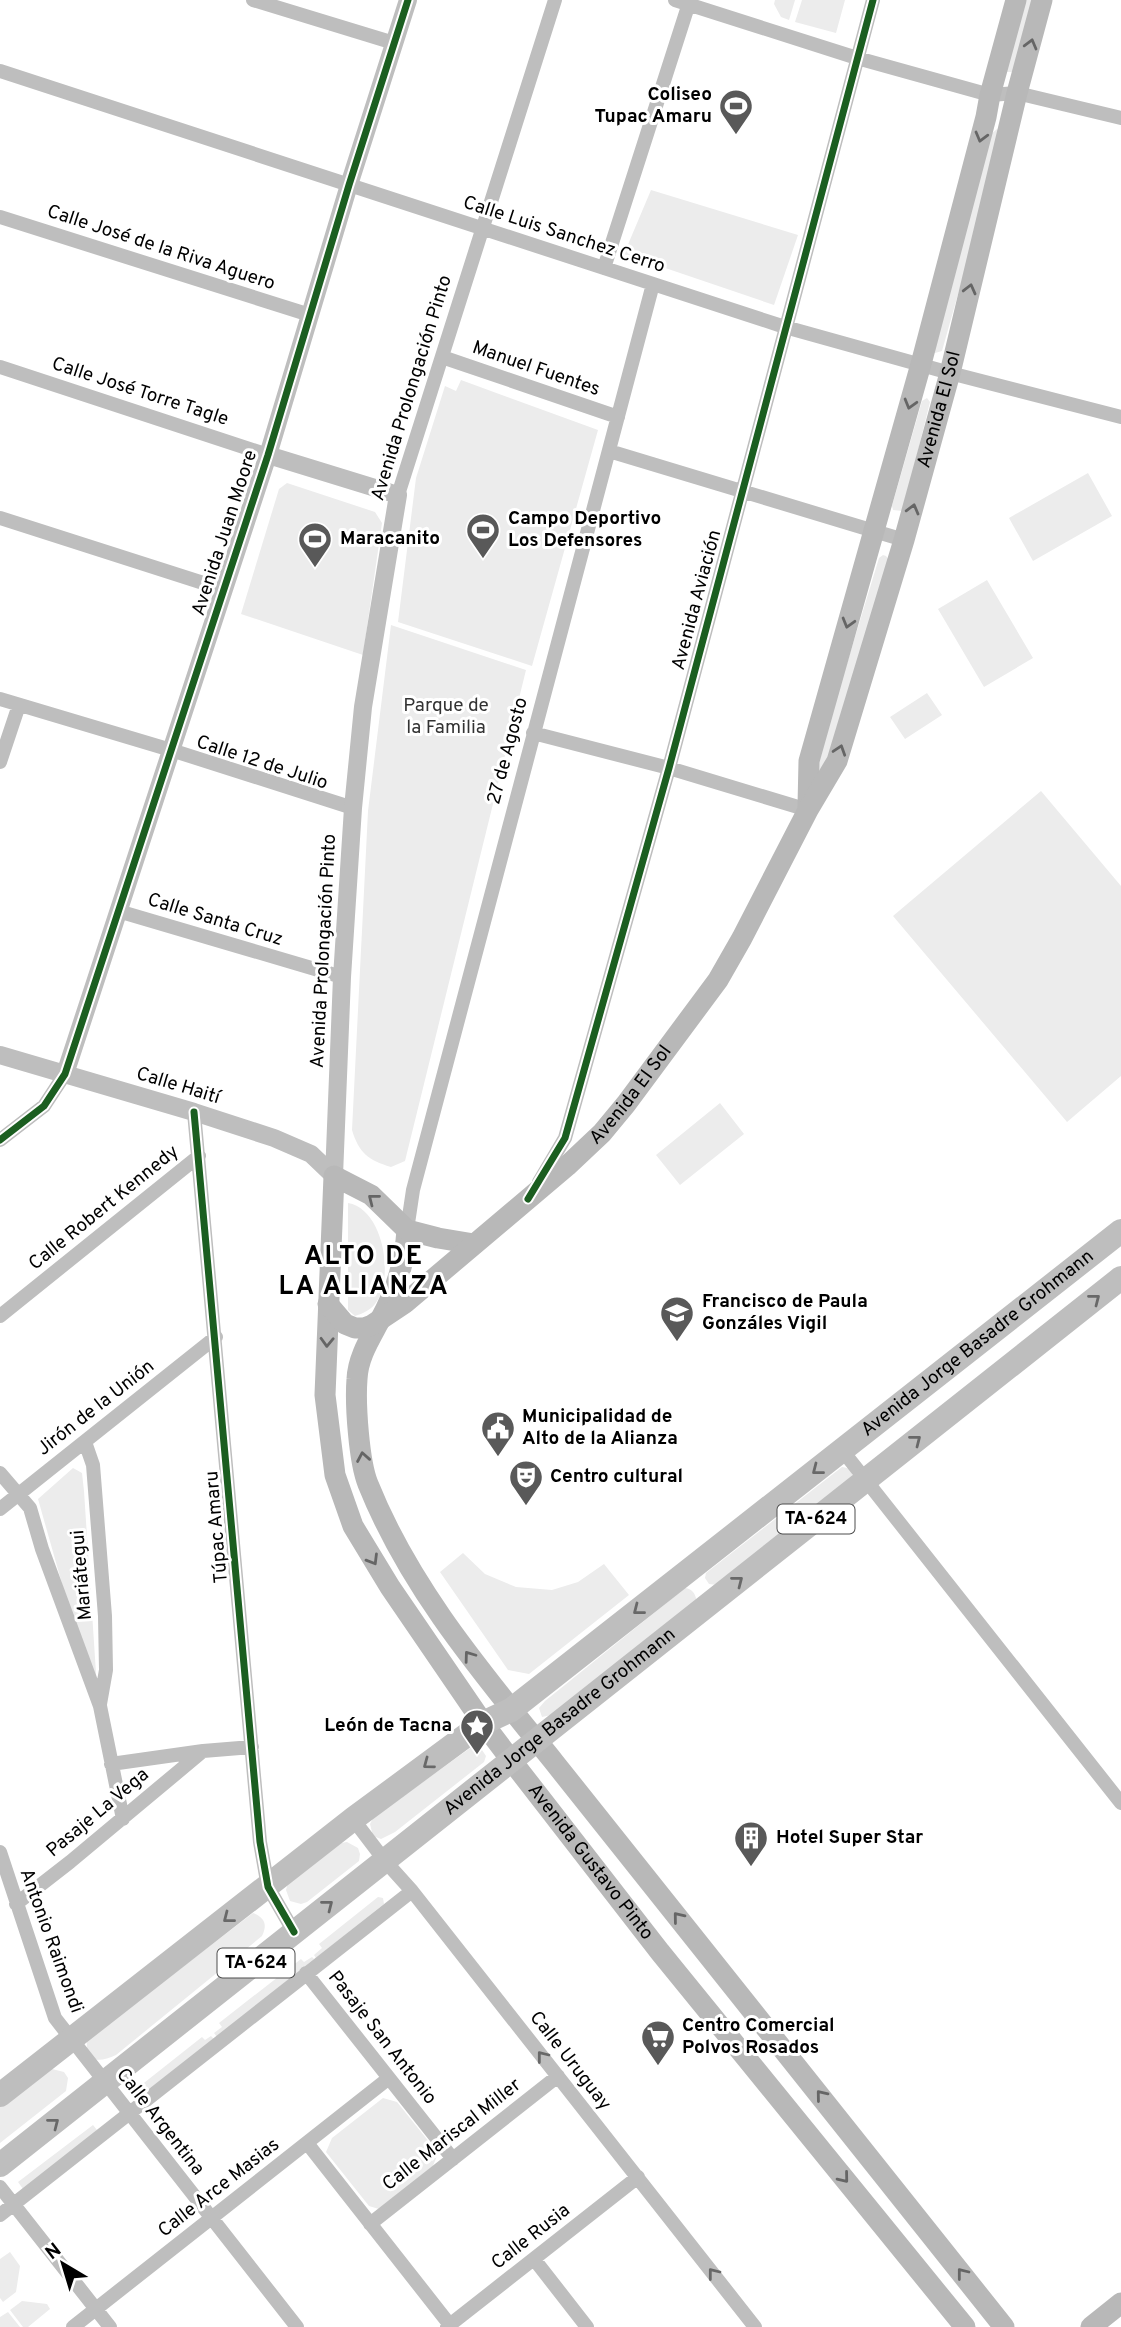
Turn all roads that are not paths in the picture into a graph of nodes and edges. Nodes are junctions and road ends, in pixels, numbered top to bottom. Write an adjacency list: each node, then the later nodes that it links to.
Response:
1 (253, 0): 8 (street)
2 (408, 0): 8 (street, Avenida Juan Moore)
3 (555, 0): 16 (street, Avenida Prolongación Pinto)
4 (873, 0): 9 (street, Avenida Aviación)
5 (1016, 0): 12 (main road, Avenida El Sol)
6 (1042, 0): 11 (main road, Avenida El Sol, one-way to 6)
7 (685, 1): 9 (street); 17 (street)
8 (394, 43): 14 (street, Avenida Juan Moore)
9 (857, 58): 12 (street); 20 (street, Avenida Aviación)
10 (0, 71): 14 (street, Calle Luis Sanchez Cerro)
11 (1017, 93): 12 (street); 13 (street); 24 (main road, Avenida El Sol, one-way to 11)
12 (990, 94): 22 (main road, Avenida El Sol, one-way to 22)
13 (1121, 118)
14 (349, 185): 16 (street, Calle Luis Sanchez Cerro); 19 (street, Avenida Juan Moore)
15 (0, 217): 19 (street, Calle José de la Riva Aguero)
16 (483, 229): 17 (street, Calle Luis Sanchez Cerro); 21 (street, Avenida Prolongación Pinto)
17 (604, 268): 18 (street, Calle Luis Sanchez Cerro)
18 (653, 284): 20 (street, Calle Luis Sanchez Cerro); 25 (street, 27 de Agosto)
19 (310, 316): 28 (street, Avenida Juan Moore)
20 (785, 327): 22 (street, Calle Luis Sanchez Cerro); 29 (street, Avenida Aviación)
21 (442, 357): 25 (street, Manuel Fuentes); 30 (street, Avenida Prolongación Pinto)
22 (921, 364): 24 (street, Calle Luis Sanchez Cerro); 32 (main road, Avenida El Sol, one-way to 32)
23 (0, 367): 28 (street, Calle José Torre Tagle)
24 (950, 373): 26 (street, Calle Luis Sanchez Cerro); 33 (main road, Avenida El Sol, one-way to 24)
25 (618, 417): 27 (street, 27 de Agosto)
26 (1121, 417)
27 (608, 451): 29 (street); 37 (street, 27 de Agosto)
28 (268, 455): 30 (street); 34 (street, Avenida Juan Moore)
29 (743, 490): 32 (street); 40 (street, Avenida Aviación)
30 (398, 495): 41 (street, Avenida Prolongación Pinto)
31 (0, 517): 34 (street)
32 (874, 532): 33 (street); 42 (main road, Avenida El Sol, one-way to 42)
33 (904, 540): 42 (main road, Avenida El Sol, one-way to 33)
34 (222, 590): 38 (street, Avenida Juan Moore)
35 (0, 699): 36 (street, Calle 12 de Julio)
36 (19, 705): 38 (street, Calle 12 de Julio); 39 (street)
37 (533, 733): 40 (street); 52 (street, 27 de Agosto)
38 (171, 750): 41 (street, Calle 12 de Julio); 43 (street, Avenida Juan Moore)
39 (0, 762)
40 (669, 768): 42 (street); 51 (street, Avenida Aviación)
41 (353, 808): 44 (street, Avenida Prolongación Pinto)
42 (808, 810): 51 (main road, Avenida El Sol)
43 (118, 911): 44 (street, Calle Santa Cruz); 46 (street, Avenida Juan Moore)
44 (342, 977): 50 (street, Avenida Prolongación Pinto)
45 (0, 1055): 46 (street, Calle Haití)
46 (65, 1074): 47 (street, Calle Haití); 48 (street)
47 (194, 1112): 49 (street, Túpac Amaru); 50 (street, Calle Haití)
48 (0, 1140)
49 (199, 1156): 57 (street, Calle Robert Kennedy); 59 (street, Túpac Amaru)
50 (334, 1176): 52 (main road, one-way to 50); 56 (main road, Avenida Gustavo Pinto)
51 (528, 1199): 54 (main road, Avenida El Sol)
52 (407, 1230): 54 (main road); 58 (main road, Avenida Gustavo Pinto)
53 (1121, 1231): 61 (highway, Avenida Jorge Basadre Grohmann / TA-624)
54 (474, 1244): 58 (main road, Avenida El Sol)
55 (1121, 1278): 63 (highway, Avenida Jorge Basadre Grohmann / TA-624, one-way to 55)
56 (328, 1304): 58 (main road); 70 (main road, Avenida Gustavo Pinto, one-way to 70)
57 (0, 1316)
58 (381, 1320): 69 (main road, Avenida Gustavo Pinto, one-way to 58)
59 (216, 1338): 60 (street, Jirón de la Unión); 72 (street, Túpac Amaru)
60 (85, 1442): 64 (street, Jirón de la Unión); 68 (street, Mariátegui)
61 (842, 1450): 63 (street); 66 (highway, Avenida Jorge Basadre Grohmann / TA-624, one-way to 66)
62 (0, 1473): 64 (street)
63 (866, 1480): 67 (highway, Avenida Jorge Basadre Grohmann / TA-624, one-way to 63); 76 (street)
64 (18, 1495): 65 (street, Jirón de la Unión); 68 (street)
65 (0, 1509)
66 (690, 1570): 67 (highway); 69 (highway, Avenida Jorge Basadre Grohmann / TA-624, one-way to 69)
67 (714, 1601): 71 (highway, Avenida Jorge Basadre Grohmann / TA-624)
68 (100, 1706): 75 (street)
69 (512, 1710): 70 (highway, Avenida Jorge Basadre Grohmann / TA-624); 71 (main road, Avenida Gustavo Pinto)
70 (483, 1723): 74 (main road, Avenida Gustavo Pinto); 78 (highway, Avenida Jorge Basadre Grohmann / TA-624, one-way to 78)
71 (537, 1740): 74 (highway, Avenida Jorge Basadre Grohmann / TA-624); 111 (main road, Avenida Gustavo Pinto, one-way to 71)
72 (252, 1747): 73 (street); 81 (street, Túpac Amaru)
73 (203, 1751): 75 (street); 77 (street, Pasaje La Vega)
74 (511, 1760): 80 (highway, Avenida Jorge Basadre Grohmann / TA-624); 110 (main road, Avenida Gustavo Pinto, one-way to 110)
75 (111, 1765): 77 (street)
76 (1121, 1803)
77 (123, 1819): 83 (street, Pasaje La Vega)
78 (353, 1819): 80 (street, Calle Uruguay); 81 (highway, Avenida Jorge Basadre Grohmann / TA-624)
79 (0, 1852): 83 (street, Antonio Raimondi)
80 (385, 1861): 82 (street, Calle Uruguay); 84 (highway, Avenida Jorge Basadre Grohmann / TA-624, one-way to 80)
81 (268, 1887): 84 (street, Túpac Amaru); 86 (highway, Avenida Jorge Basadre Grohmann / TA-624, one-way to 86)
82 (412, 1891): 85 (street); 87 (street, Calle Uruguay, one-way to 82)
83 (16, 1904): 86 (street, Antonio Raimondi)
84 (294, 1932): 89 (highway, Avenida Jorge Basadre Grohmann / TA-624)
85 (306, 1973): 88 (street, Pasaje San Antonio); 91 (street)
86 (71, 2040): 89 (street, Calle Argentina); 90 (highway, Avenida Jorge Basadre Grohmann / TA-624)
87 (558, 2076): 93 (street, Calle Mariscal Miller); 95 (street, Calle Uruguay)
88 (389, 2078): 92 (street, Calle Arce Masias); 93 (street, Pasaje San Antonio)
89 (104, 2082): 91 (street, Calle Argentina); 94 (highway, Avenida Jorge Basadre Grohmann / TA-624, one-way to 89)
90 (0, 2095)
91 (129, 2113): 97 (street); 99 (street, Calle Argentina)
92 (307, 2143): 99 (street, Calle Arce Masias); 100 (street)
93 (453, 2159): 100 (street, Calle Mariscal Miller)
94 (0, 2165)
95 (638, 2178): 101 (street, Calle Rusia); 109 (street, Calle Uruguay, one-way to 95)
96 (0, 2187): 97 (street)
97 (14, 2204): 98 (street); 103 (street)
98 (0, 2215)
99 (211, 2218): 103 (street, Calle Arce Masias); 107 (street, Calle Argentina)
100 (370, 2224): 104 (street)
101 (534, 2259): 104 (street, Calle Rusia); 108 (street)
102 (1121, 2303): 112 (main road)
103 (96, 2309): 105 (street, Calle Arce Masias); 106 (street)
104 (449, 2326)
105 (73, 2327)
106 (110, 2327)
107 (297, 2327)
108 (587, 2327)
109 (755, 2327)
110 (964, 2327)
111 (1004, 2327)
112 (1091, 2327)

